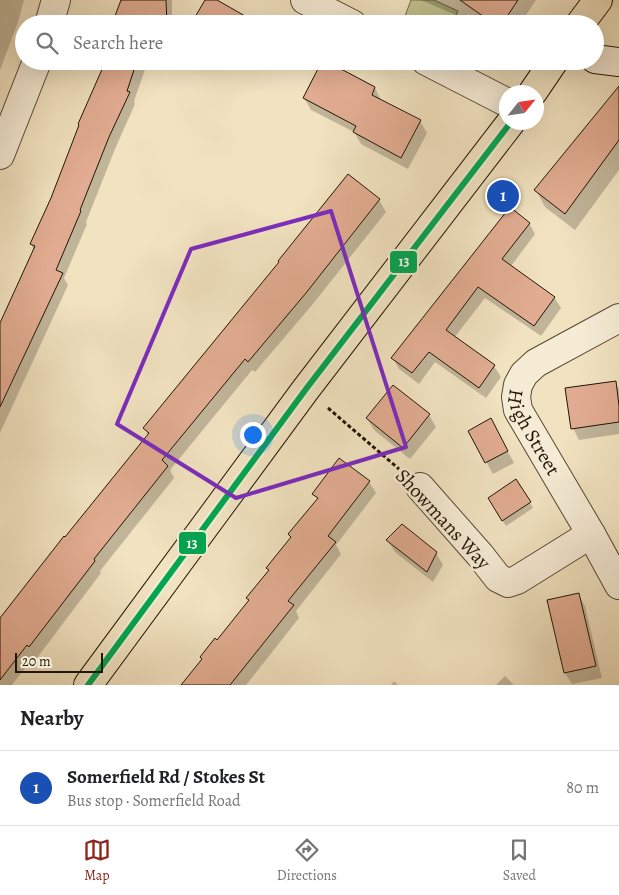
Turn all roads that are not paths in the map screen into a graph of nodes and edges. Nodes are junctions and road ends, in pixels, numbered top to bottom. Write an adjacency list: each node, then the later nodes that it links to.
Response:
1 (56, 0): 4 (street)
2 (305, 0): 5 (street)
3 (598, 0): 6 (highway)
4 (52, 15)
5 (334, 15)
6 (587, 15)
7 (604, 60): 8 (street)
8 (619, 62)
9 (33, 70): 15 (street)
10 (444, 70): 13 (street)
11 (548, 70): 12 (highway)
12 (537, 85)
13 (499, 98)
14 (505, 130): 20 (highway)
15 (0, 155)
16 (619, 318): 18 (street, High Street)
17 (420, 488): 18 (street, Showmans Way)
18 (591, 534): 19 (street, High Street)
19 (619, 585)
20 (88, 685)

